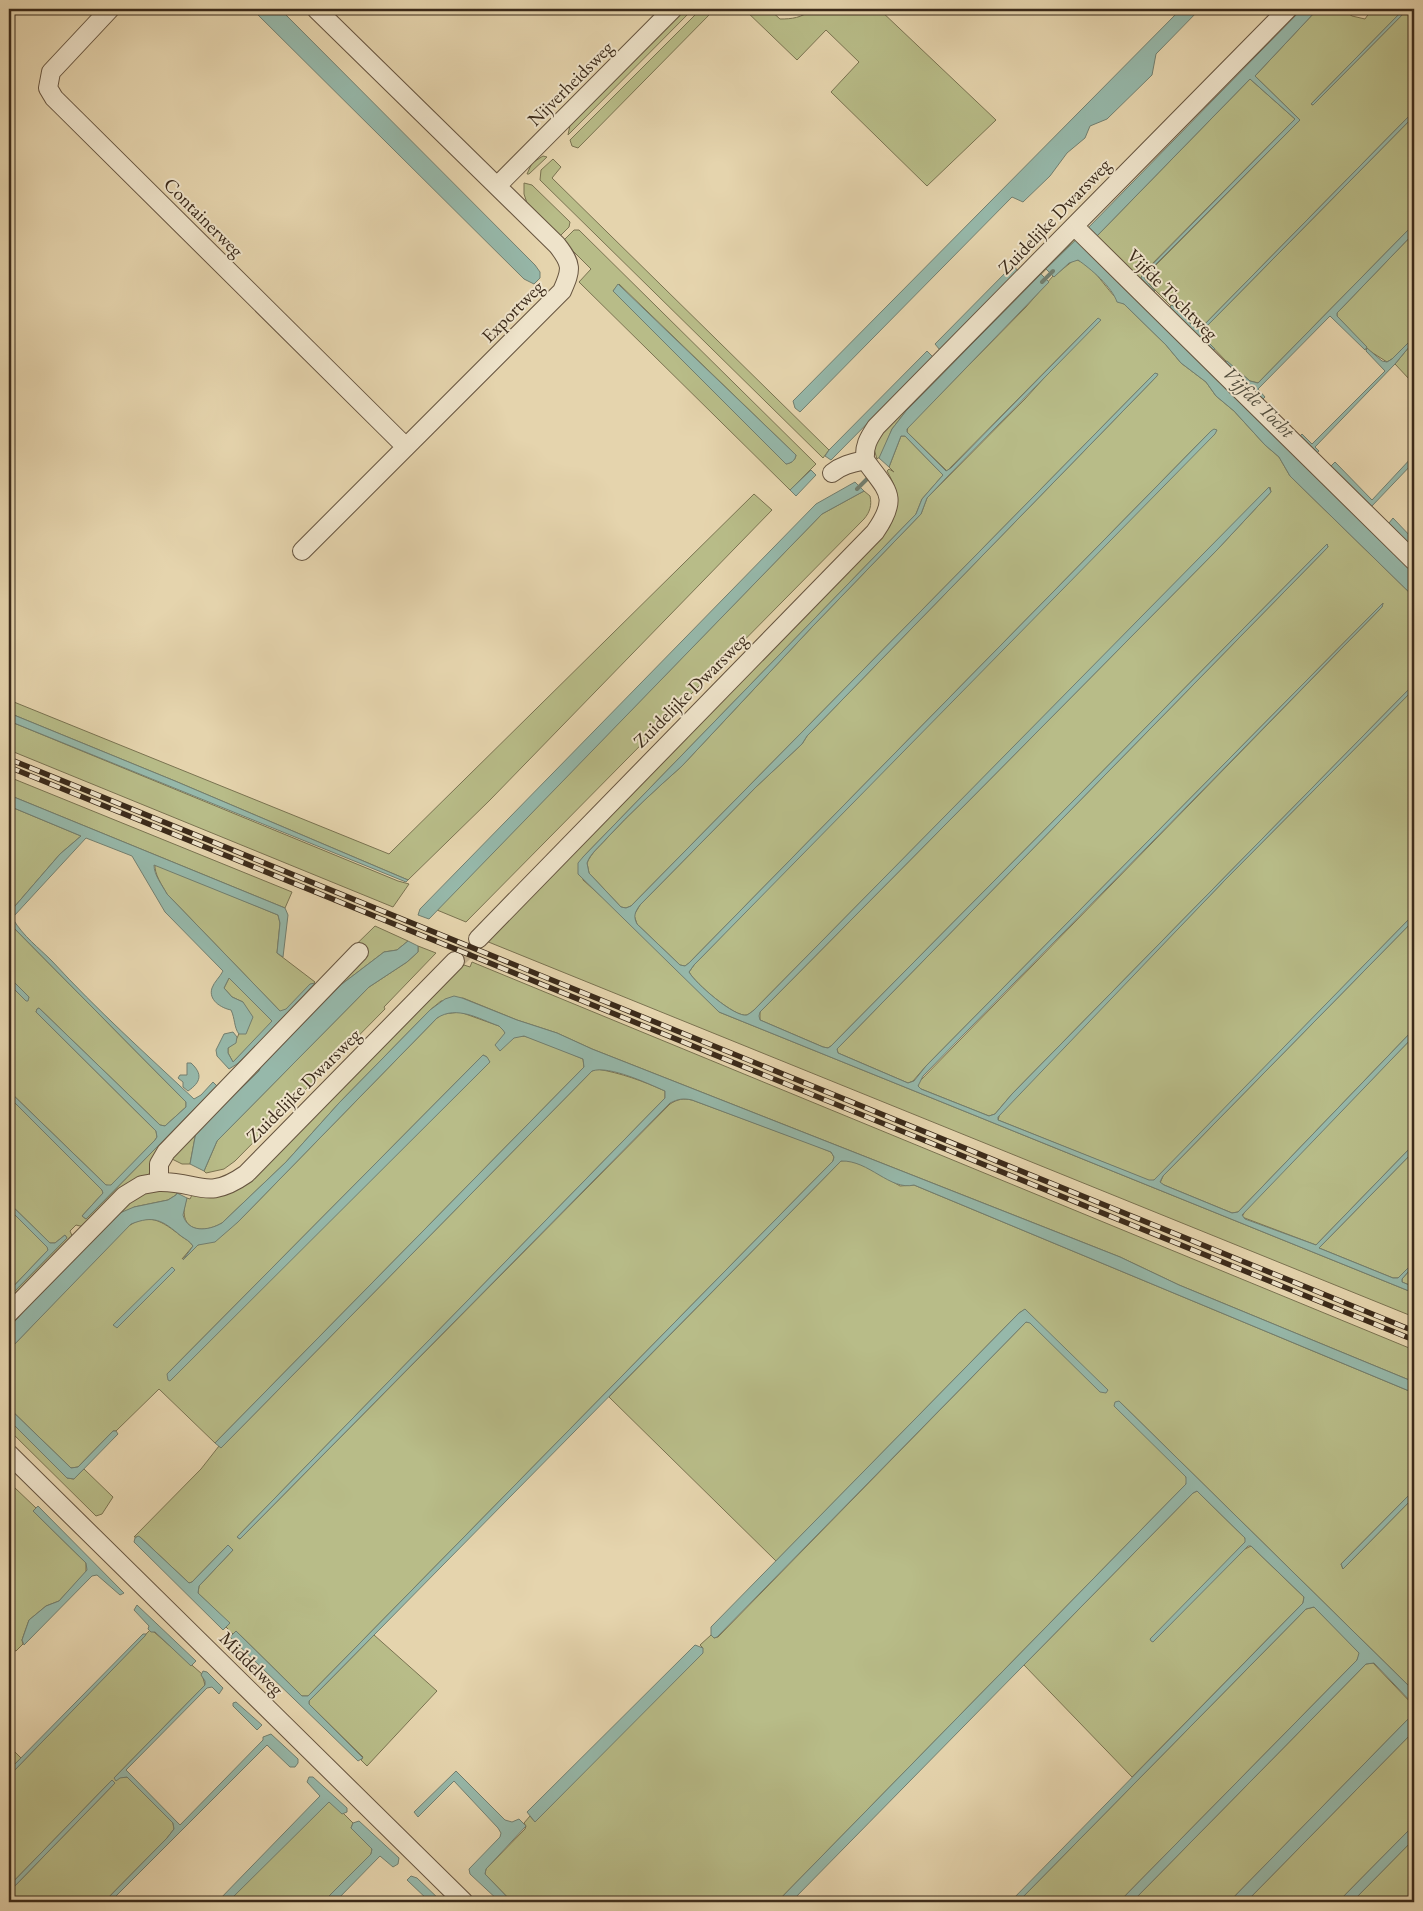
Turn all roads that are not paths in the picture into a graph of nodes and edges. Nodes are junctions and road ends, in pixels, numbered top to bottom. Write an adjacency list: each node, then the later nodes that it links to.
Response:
1 (110, 9): 7 (street, Containerweg)
2 (316, 9): 5 (street, Exportweg)
3 (673, 9): 5 (street, Nijverheidsweg)
4 (1288, 9): 6 (street, Zuidelijke Dwarsweg)
5 (497, 186): 7 (street, Exportweg)
6 (1082, 234): 8 (street, Zuidelijke Dwarsweg); 11 (street, Vijfde Tochtweg)
7 (406, 447): 10 (street, Exportweg)
8 (872, 469): 9 (street); 12 (street, Zuidelijke Dwarsweg)
9 (832, 473)
10 (302, 551)
11 (1414, 561)
12 (478, 938)
13 (359, 952): 15 (street)
14 (455, 961): 15 (street, Zuidelijke Dwarsweg)
15 (159, 1182): 16 (street, Zuidelijke Dwarsweg)
16 (9, 1313)
17 (9, 1454): 18 (street, Middelweg)
18 (464, 1902)

